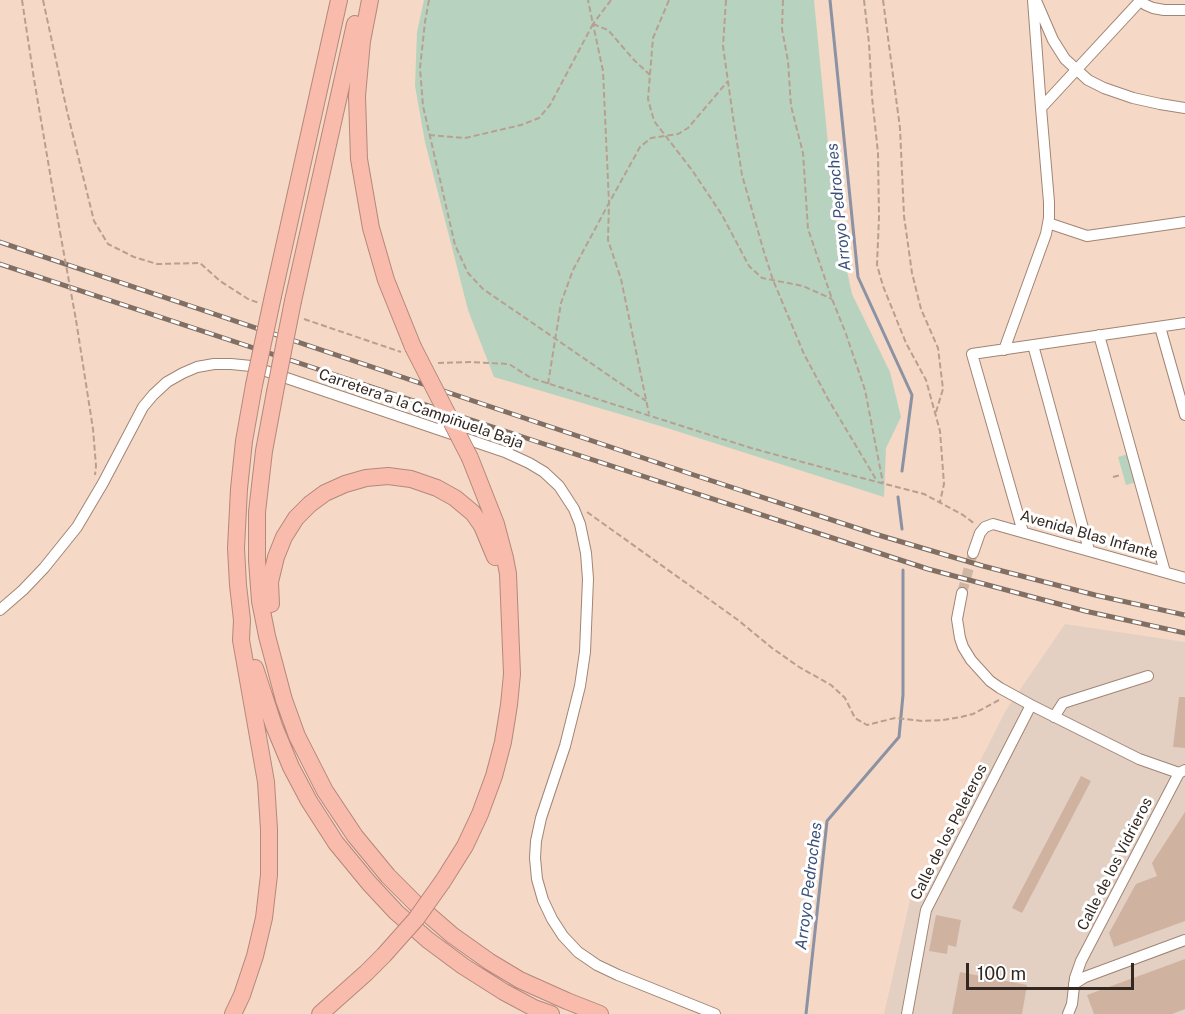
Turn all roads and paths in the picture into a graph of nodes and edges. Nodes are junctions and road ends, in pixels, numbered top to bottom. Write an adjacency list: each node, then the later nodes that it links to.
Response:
1 (22, 0): 46 (path, bridge)
2 (43, 0): 30 (path)
3 (339, 0): 30 (highway)
4 (360, 0): 62 (highway, bridge)
5 (370, 0): 37 (highway)
6 (429, 0): 23 (path)
7 (588, 0): 17 (path)
8 (611, 0): 17 (path)
9 (669, 0): 19 (path)
10 (726, 0): 20 (path)
11 (783, 0): 29 (path)
12 (864, 0): 43 (path)
13 (883, 0): 43 (path)
14 (1035, 0): 18 (street); 21 (street)
15 (1140, 0): 16 (street); 18 (street)
16 (1185, 10)
17 (593, 24): 19 (path); 23 (path); 25 (path)
18 (1076, 70): 21 (street); 22 (street)
19 (650, 75): 24 (path)
20 (728, 81): 24 (path); 28 (path)
21 (1041, 108): 27 (street)
22 (1185, 108)
23 (429, 135): 35 (path)
24 (666, 136): 25 (path); 28 (path)
25 (609, 202): 35 (path); 41 (path)
26 (1185, 222): 27 (street)
27 (1048, 223): 38 (street)
28 (773, 280): 29 (path); 48 (path)
29 (832, 299): 49 (path)
30 (266, 300): 61 (highway, bridge)
31 (304, 319): 37 (path)
32 (1185, 323): 33 (street)
33 (1160, 327): 34 (street); 44 (street)
34 (1099, 335): 36 (street); 56 (street)
35 (555, 339): 40 (path); 41 (path)
36 (1034, 345): 38 (street); 54 (street)
37 (409, 350): 59 (highway, bridge)
38 (1004, 350): 53 (street)
39 (437, 363): 40 (path)
40 (548, 384): 42 (path)
41 (646, 401): 42 (path)
42 (649, 415): 48 (path)
43 (936, 415): 50 (path)
44 (1185, 415)
45 (1120, 475): 47 (path)
46 (95, 476)
47 (1113, 477)
48 (877, 482): 49 (path)
49 (883, 483): 50 (path)
50 (940, 503): 52 (path)
51 (587, 512): 64 (path)
52 (984, 528): 53 (street, Avenida Blas Infante); 55 (street)
53 (1023, 532): 54 (street, Avenida Blas Infante)
54 (1089, 550): 56 (street, Avenida Blas Infante)
55 (973, 553)
56 (1165, 573): 57 (street, Avenida Blas Infante)
57 (1185, 578)
58 (962, 593): 64 (street)
59 (510, 607): 62 (highway); 72 (highway, bridge)
60 (0, 610): 75 (street, Carretera a la Campiñuela Baja)
61 (242, 620): 71 (highway); 73 (highway)
62 (267, 636): 74 (highway)
63 (1148, 676): 66 (street)
64 (1010, 694): 65 (street)
65 (1031, 705): 66 (street); 76 (street, Calle de los Peleteros)
66 (1054, 717): 67 (street)
67 (1182, 772): 69 (street, Calle de los Vidrieros)
68 (1185, 940): 69 (street)
69 (1074, 984): 70 (street, Calle de los Vidrieros)
70 (1072, 1011)
71 (233, 1014)
72 (320, 1014)
73 (551, 1014)
74 (600, 1014)
75 (715, 1014)
76 (907, 1014)

